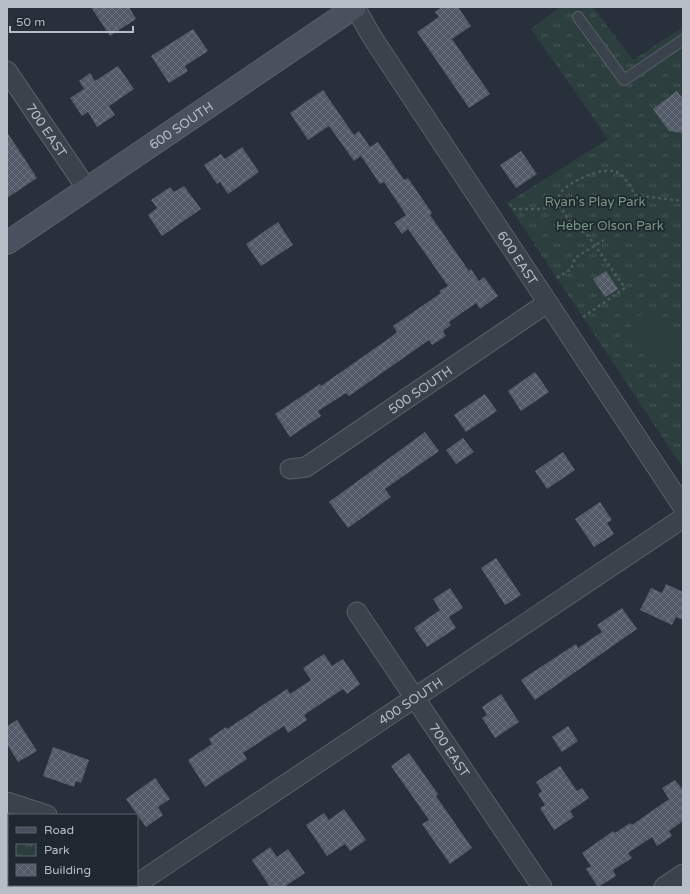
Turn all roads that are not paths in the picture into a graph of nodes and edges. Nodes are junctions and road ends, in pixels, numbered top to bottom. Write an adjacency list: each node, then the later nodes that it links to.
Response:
1 (355, 7): 5 (street, 600 SOUTH); 7 (street, 600 EAST)
2 (578, 17): 3 (lane)
3 (683, 40)
4 (7, 71): 5 (street, 700 EAST)
5 (87, 188): 6 (street, 600 SOUTH)
6 (7, 243)
7 (547, 302): 8 (street, 500 SOUTH); 9 (street, 600 EAST)
8 (290, 469)
9 (683, 507)
10 (683, 518): 12 (street, 400 SOUTH)
11 (357, 612): 12 (street, 700 EAST)
12 (415, 698): 16 (street, 400 SOUTH); 17 (street, 700 EAST)
13 (7, 802): 14 (street)
14 (44, 814)
15 (683, 874): 18 (street)
16 (138, 883)
17 (542, 887)
18 (664, 887)

